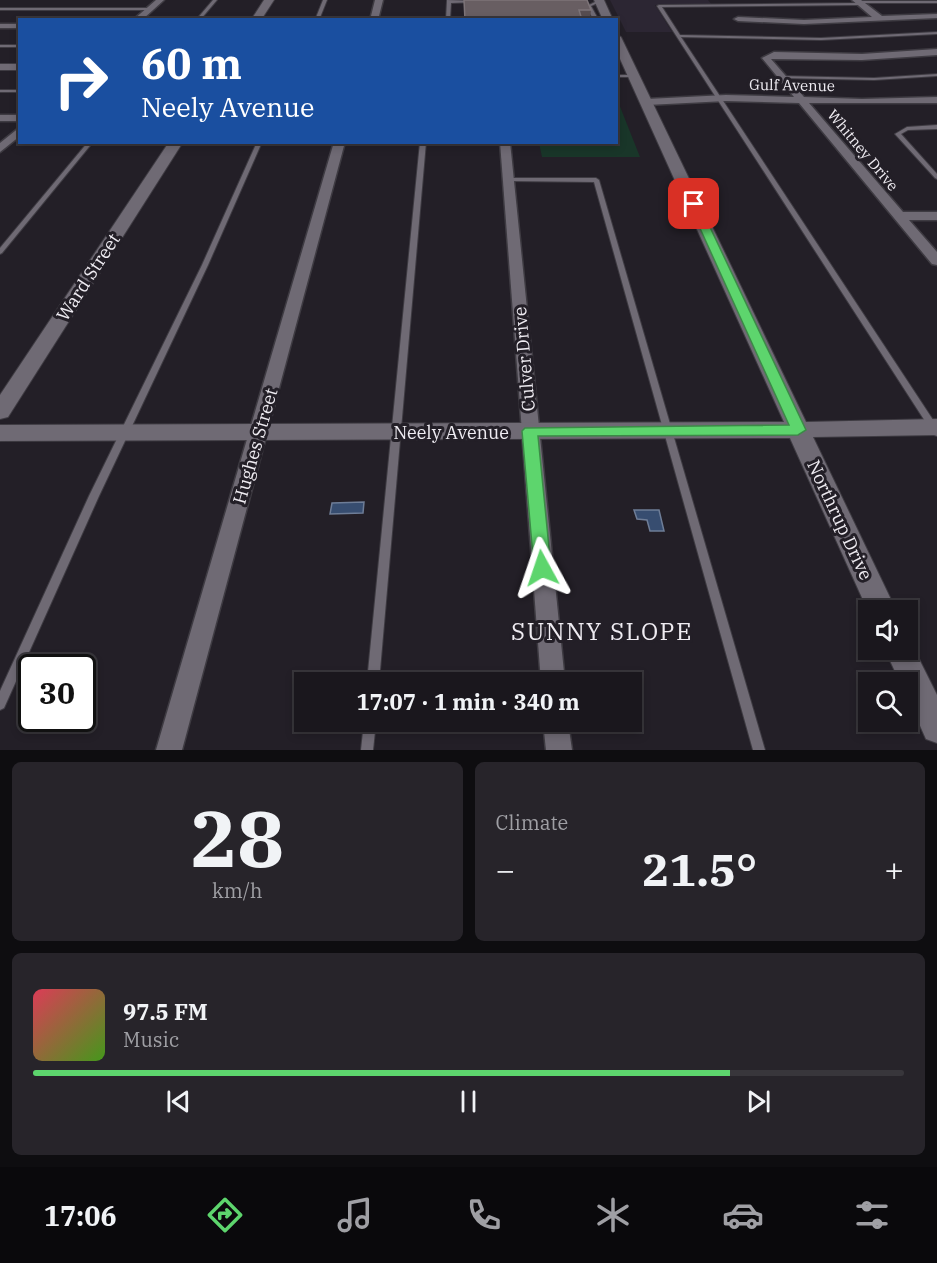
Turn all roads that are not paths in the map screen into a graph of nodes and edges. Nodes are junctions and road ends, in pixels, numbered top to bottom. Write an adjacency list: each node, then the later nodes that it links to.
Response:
1 (160, 0): 16 (street)
2 (215, 0): 19 (lane)
3 (269, 0): 20 (street)
4 (325, 0): 21 (lane)
5 (379, 0): 22 (street)
6 (599, 0): 24 (lane); 25 (street)
7 (711, 0): 14 (lane)
8 (809, 0): 13 (lane)
9 (449, 1): 10 (lane); 23 (lane)
10 (479, 2)
11 (859, 2): 12 (lane); 13 (lane); 26 (street)
12 (937, 2)
13 (814, 4): 14 (lane)
14 (719, 5): 31 (lane)
15 (0, 9): 16 (lane)
16 (150, 9): 18 (street)
17 (937, 16): 26 (street)
18 (139, 18)
19 (200, 18)
20 (257, 18)
21 (317, 18)
22 (374, 18)
23 (448, 18)
24 (595, 18)
25 (607, 18)
26 (879, 18): 27 (street)
27 (738, 19)
28 (0, 26): 29 (street)
29 (18, 26)
30 (937, 33): 31 (lane)
31 (679, 36): 43 (lane)
32 (18, 45): 34 (lane)
33 (618, 45): 39 (street, Northrup Drive)
34 (0, 46)
35 (937, 52): 40 (street, Whitney Drive)
36 (0, 67): 37 (street)
37 (18, 67)
38 (937, 75): 40 (lane)
39 (626, 76): 46 (street, Northrup Drive)
40 (782, 77): 44 (street, Whitney Drive)
41 (0, 91): 42 (lane)
42 (18, 91)
43 (718, 99): 44 (street, Gulf Avenue); 46 (street, Gulf Avenue); 65 (lane)
44 (800, 99): 45 (street, Gulf Avenue); 60 (street, Whitney Drive)
45 (937, 100)
46 (646, 102): 67 (street, Northrup Drive)
47 (0, 118): 48 (street)
48 (18, 118)
49 (937, 127): 58 (lane)
50 (18, 132): 57 (street)
51 (89, 144): 62 (lane)
52 (175, 144): 64 (street, Ward Street)
53 (259, 144): 72 (lane)
54 (339, 144): 69 (street, Hughes Street)
55 (423, 144): 70 (lane)
56 (505, 144): 59 (street, Culver Drive)
57 (0, 149)
58 (937, 177)
59 (508, 180): 66 (lane); 68 (street, Culver Drive)
60 (899, 216): 61 (street); 63 (street, Whitney Drive)
61 (937, 216)
62 (0, 252)
63 (937, 261)
64 (0, 412)
65 (936, 429): 67 (street, Neely Avenue)
66 (668, 430): 67 (street, Neely Avenue); 68 (street, Neely Avenue); 84 (lane)
67 (798, 430): 73 (street, Northrup Drive)
68 (530, 431): 70 (street, Neely Avenue); 76 (street, Culver Drive)
69 (258, 432): 70 (street, Neely Avenue); 72 (street, Neely Avenue); 81 (street, Hughes Street)
70 (396, 432): 75 (lane)
71 (0, 433): 72 (street, Neely Avenue)
72 (125, 433): 77 (lane)
73 (877, 600)
74 (905, 660): 78 (street)
75 (375, 672)
76 (552, 672)
77 (0, 704)
78 (937, 728)
79 (369, 732): 82 (lane)
80 (557, 732): 83 (street)
81 (170, 750)
82 (368, 750)
83 (559, 750)
84 (759, 750)

